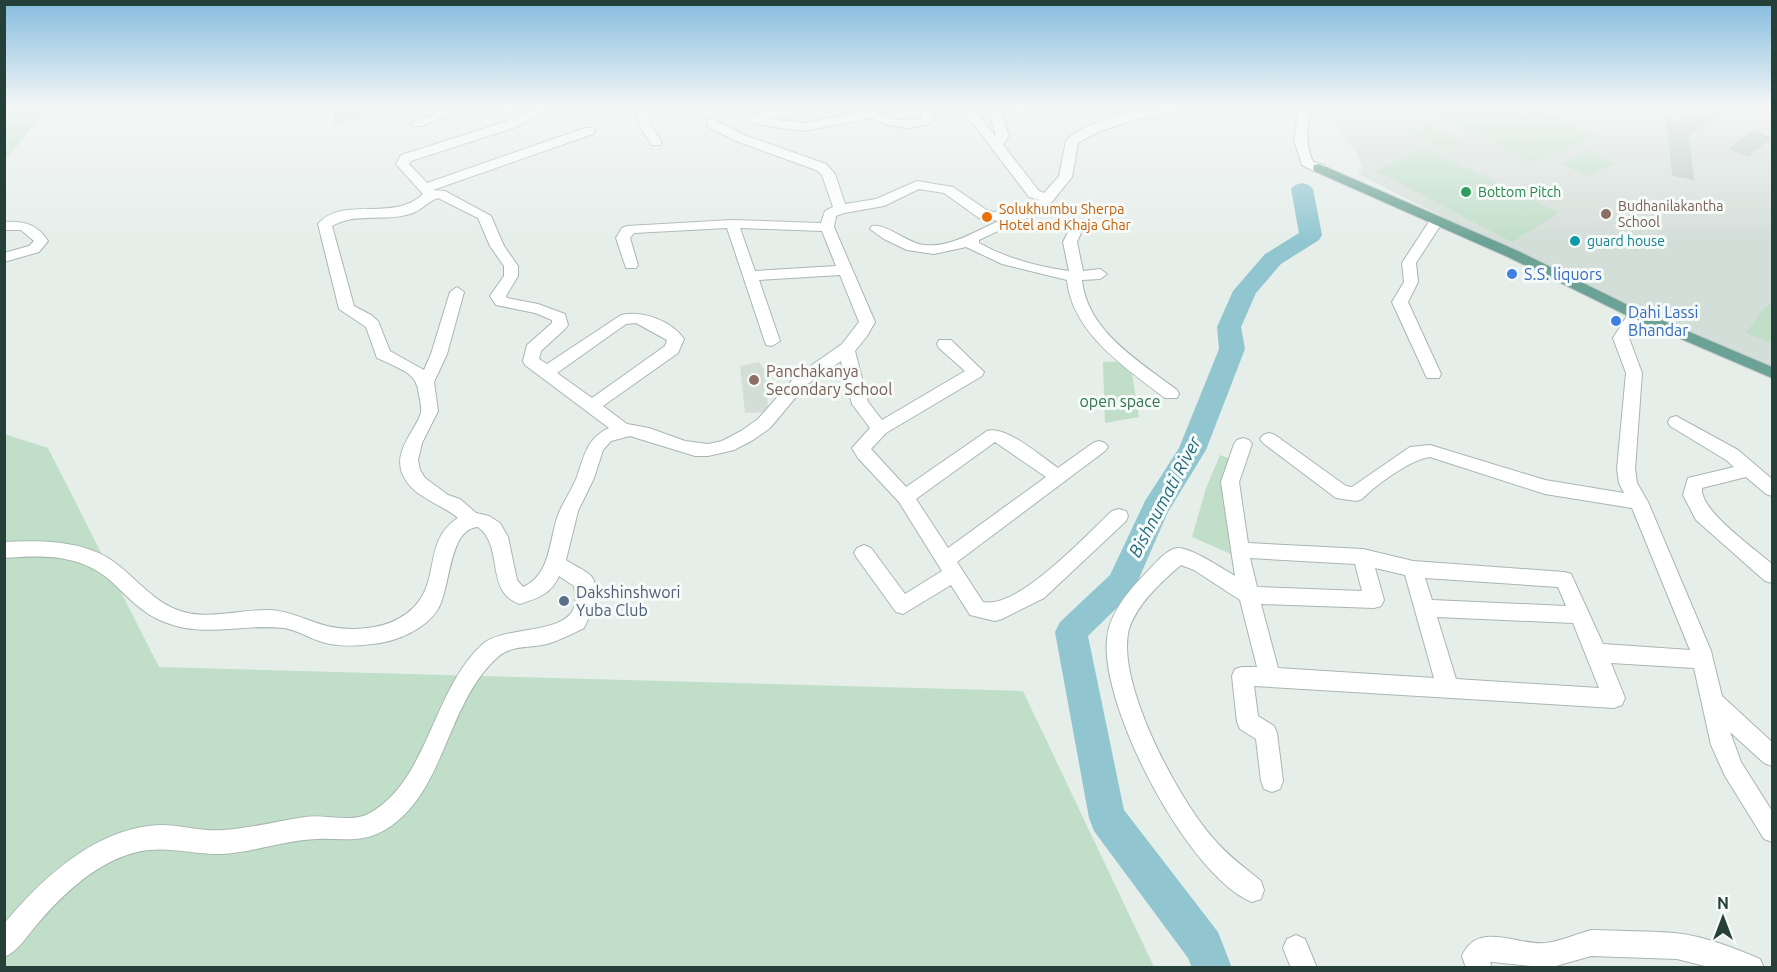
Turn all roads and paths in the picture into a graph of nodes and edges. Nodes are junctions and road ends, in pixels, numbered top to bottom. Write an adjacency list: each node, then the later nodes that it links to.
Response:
1 (427, 151): 8 (street)
2 (534, 151): 8 (street)
3 (778, 151): 10 (street)
4 (1000, 151): 9 (street)
5 (1070, 151): 9 (street)
6 (1303, 151): 7 (street)
7 (1319, 168): 12 (main road)
8 (428, 191): 30 (street); 33 (street)
9 (1047, 200): 11 (street)
10 (840, 209): 11 (street); 15 (street)
11 (1027, 215): 18 (street)
12 (1437, 220): 26 (main road); 32 (street)
13 (732, 224): 15 (street); 20 (street); 23 (street)
14 (4, 226): 19 (street)
15 (827, 227): 21 (street)
16 (877, 229): 18 (street)
17 (1074, 233): 24 (street)
18 (972, 239): 24 (street)
19 (4, 258)
20 (631, 265)
21 (844, 270): 23 (street); 29 (street)
22 (1100, 274): 24 (street)
23 (750, 276): 27 (street)
24 (1076, 276): 34 (street)
25 (458, 292): 33 (street)
26 (1635, 314): 31 (main road); 46 (street)
27 (772, 341)
28 (945, 344): 38 (street)
29 (847, 351): 37 (street); 38 (street)
30 (547, 372): 35 (street); 35 (street)
31 (1773, 373)
32 (1433, 374)
33 (426, 382): 48 (street)
34 (1171, 394)
35 (593, 405): 37 (street)
36 (1676, 422): 42 (street)
37 (622, 429): 53 (street)
38 (880, 429): 45 (street)
39 (1269, 440): 46 (street)
40 (1243, 444): 50 (street)
41 (1099, 447): 43 (street)
42 (1749, 470): 44 (street); 56 (street)
43 (1059, 477): 45 (street); 54 (street)
44 (1773, 489)
45 (905, 496): 54 (street)
46 (1639, 502): 61 (street)
47 (1119, 516): 54 (street)
48 (472, 520): 49 (street); 53 (street)
49 (4, 550)
50 (1239, 550): 52 (street); 57 (street)
51 (864, 553): 54 (street)
52 (1363, 557): 55 (street); 57 (street)
53 (554, 562): 69 (street)
54 (950, 566)
55 (1413, 569): 58 (street); 59 (street)
56 (1773, 575)
57 (1249, 595): 62 (street); 68 (street)
58 (1424, 608): 59 (street); 63 (street)
59 (1580, 615): 60 (street)
60 (1597, 653): 61 (street); 63 (street)
61 (1704, 660): 64 (street)
62 (1270, 677): 63 (street); 66 (street)
63 (1448, 688)
64 (1714, 703): 65 (street); 67 (street)
65 (1773, 756)
66 (1272, 781)
67 (1773, 831)
68 (1252, 890)
69 (4, 945)
70 (1479, 968): 71 (street)
71 (1751, 968)

